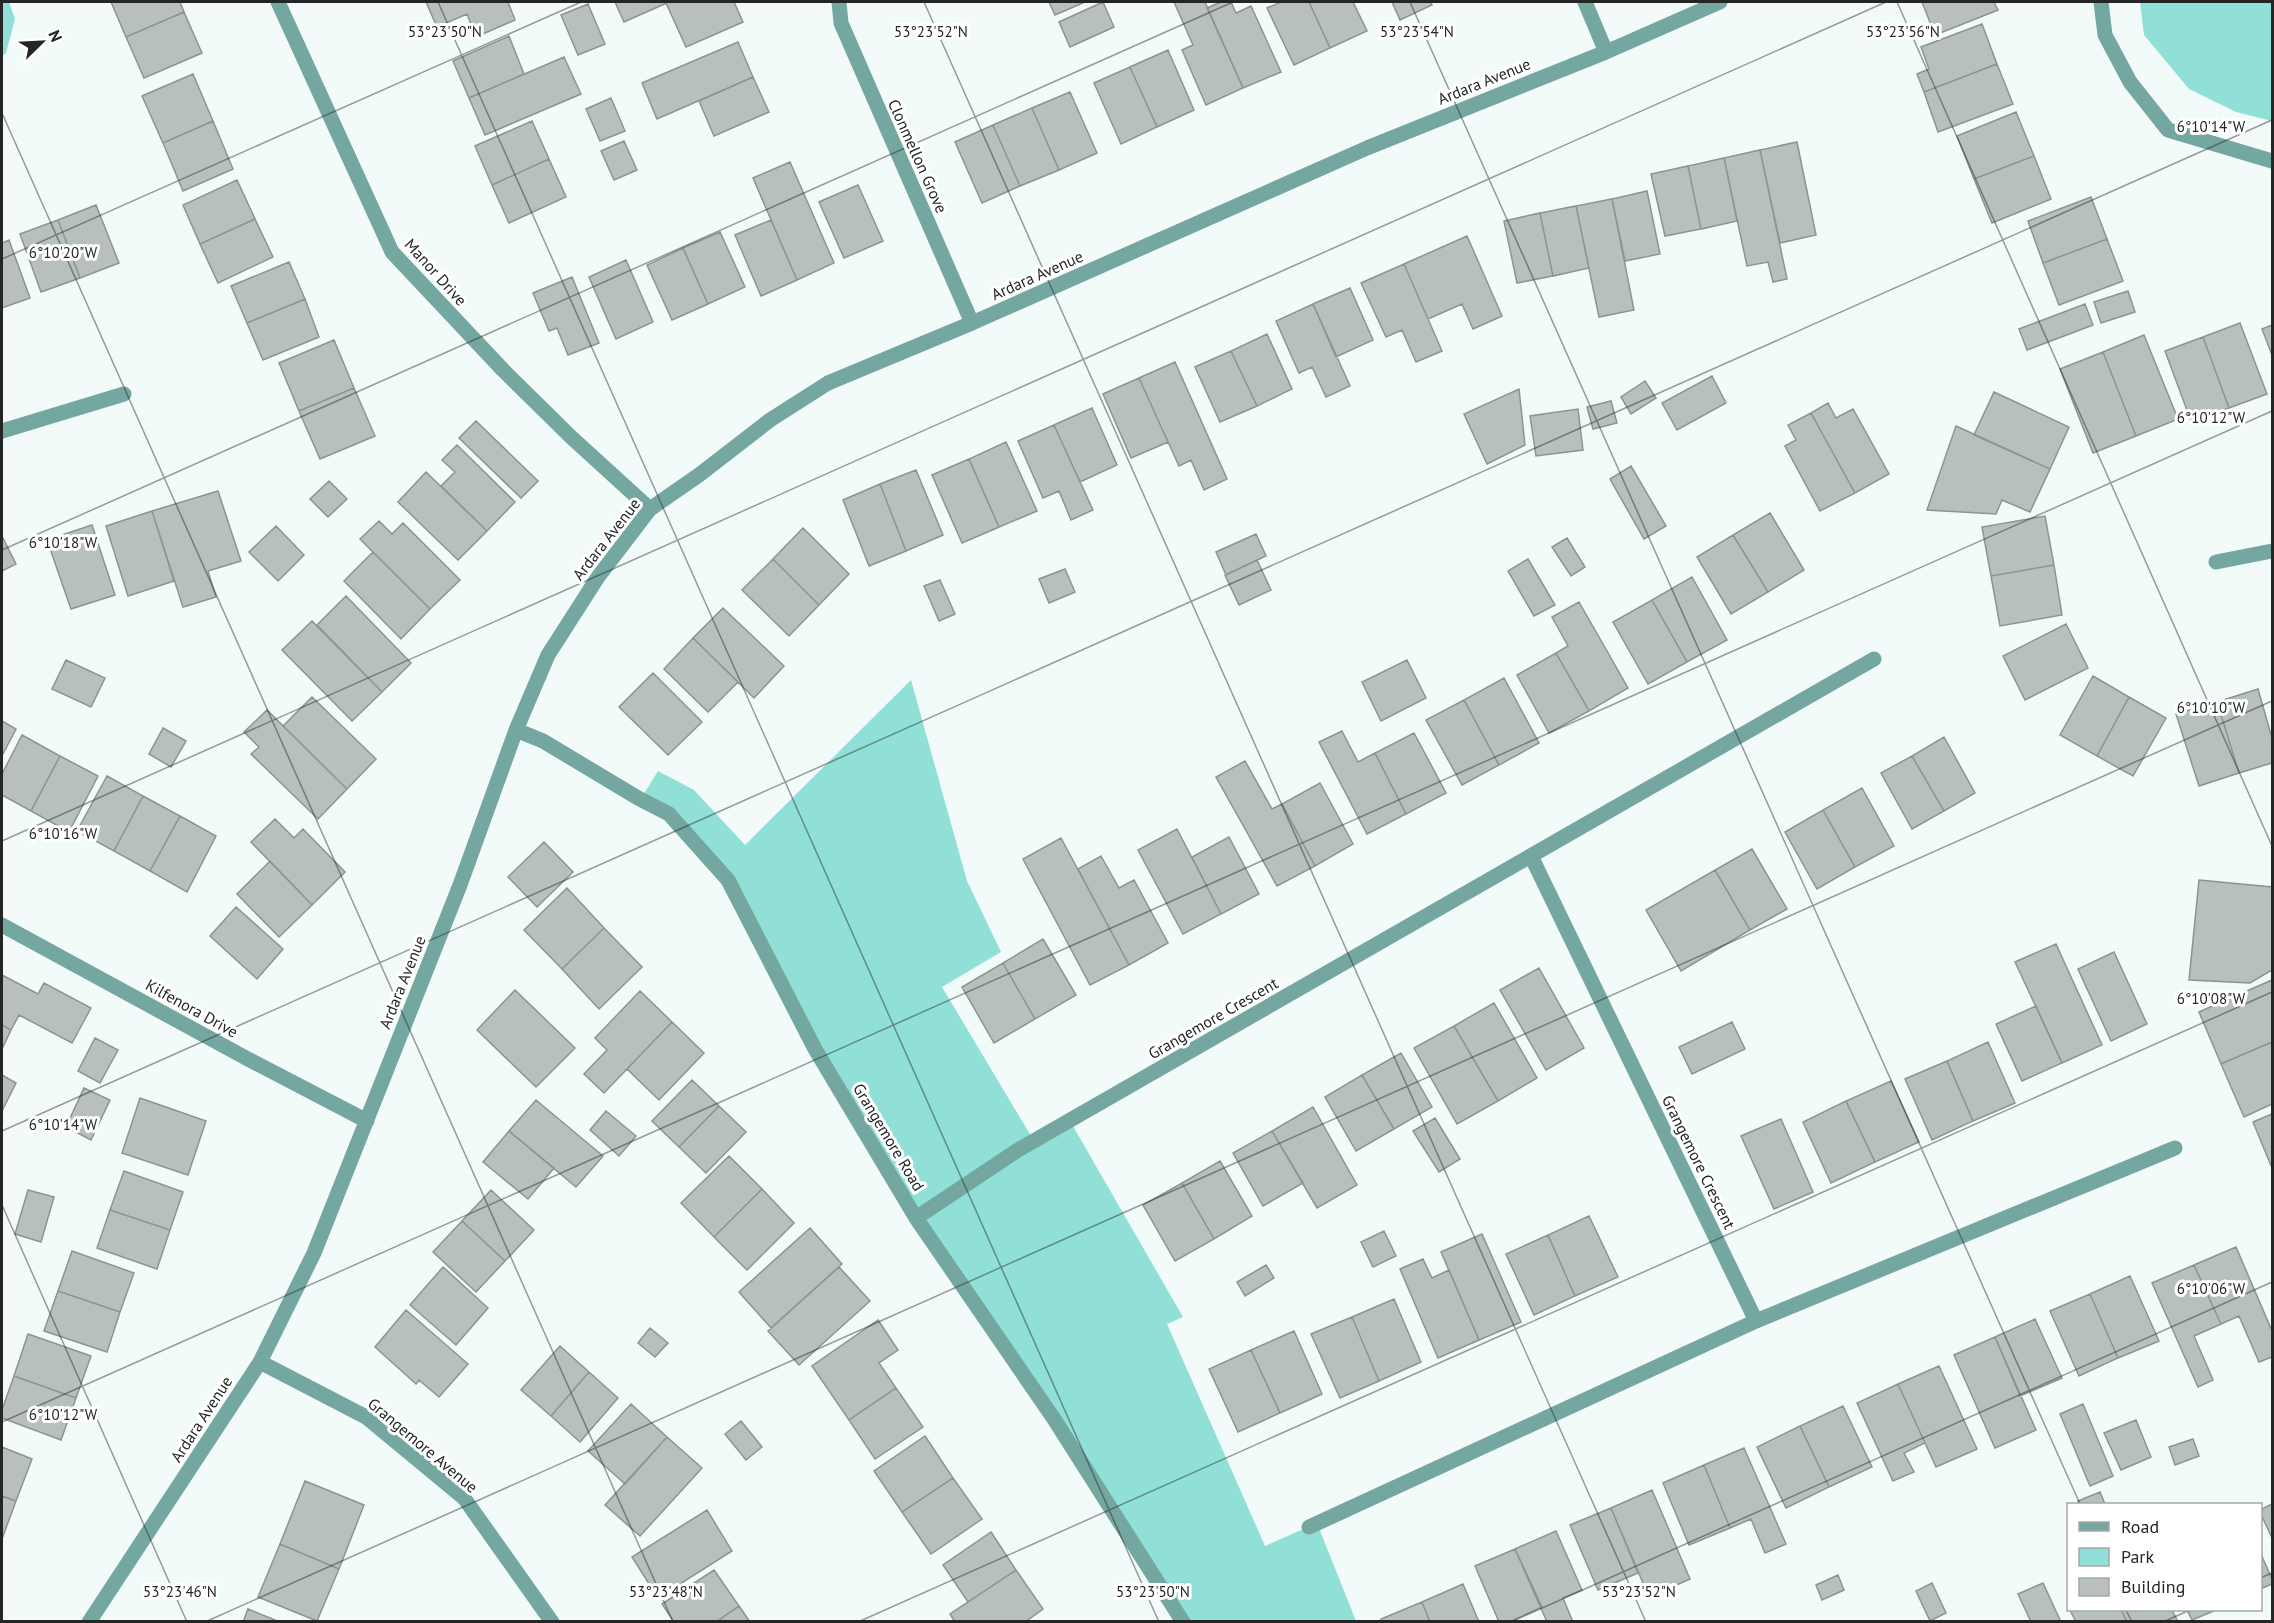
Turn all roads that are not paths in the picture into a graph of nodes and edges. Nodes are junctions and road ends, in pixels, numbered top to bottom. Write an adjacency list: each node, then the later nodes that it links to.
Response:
1 (278, 2): 11 (street, Manor Drive)
2 (839, 2): 8 (street, Clonmellon Grove)
3 (1584, 2): 6 (street)
4 (1720, 2): 6 (street, Ardara Avenue)
5 (2101, 2): 7 (street)
6 (1606, 52): 8 (street, Ardara Avenue)
7 (2272, 161)
8 (972, 323): 11 (street, Ardara Avenue)
9 (124, 394): 10 (street)
10 (2, 430)
11 (650, 509): 15 (street, Ardara Avenue)
12 (2272, 551): 13 (street)
13 (2216, 562)
14 (1874, 659): 16 (street, Grangemore Crescent)
15 (516, 730): 18 (street, Ardara Avenue); 20 (street, Grangemore Road)
16 (1532, 856): 20 (street, Grangemore Crescent); 21 (street, Grangemore Crescent)
17 (2, 925): 18 (street, Kilfenora Drive)
18 (366, 1121): 22 (street, Ardara Avenue)
19 (2175, 1148): 21 (street)
20 (916, 1218): 26 (street, Grangemore Road)
21 (1756, 1321): 23 (street)
22 (260, 1362): 24 (street, Ardara Avenue); 25 (street, Grangemore Avenue)
23 (1309, 1527)
24 (89, 1622)
25 (552, 1622)
26 (1184, 1622)

